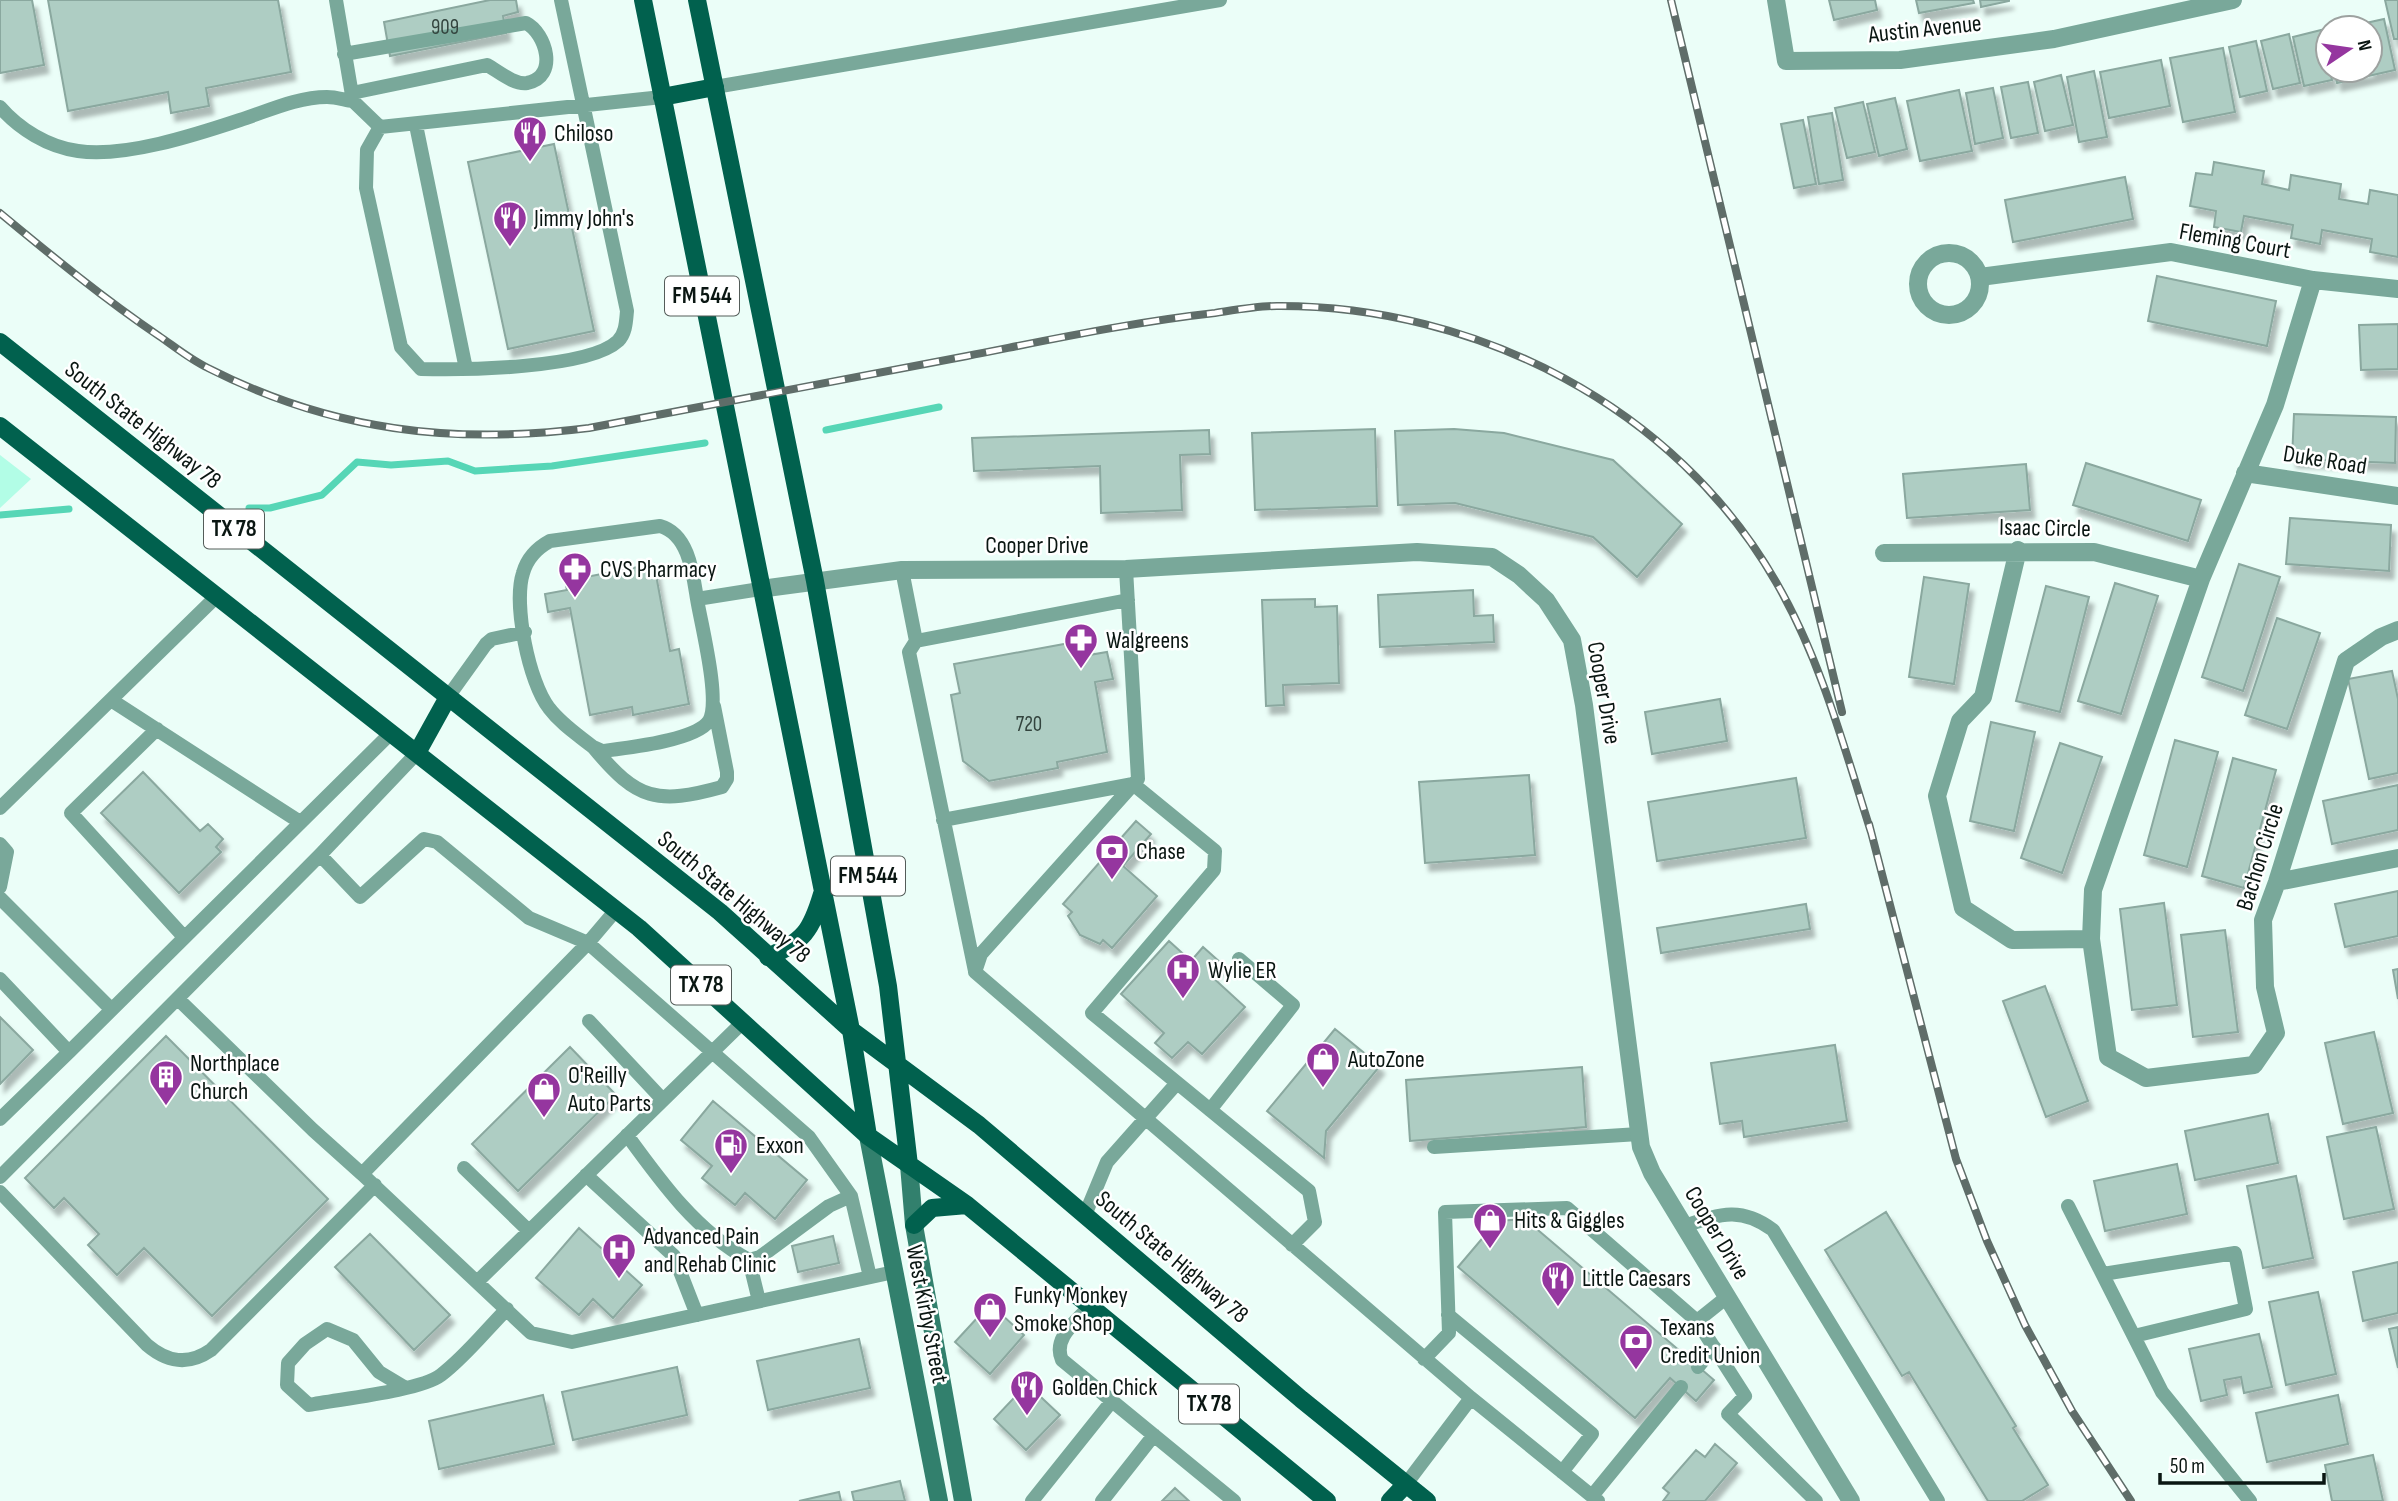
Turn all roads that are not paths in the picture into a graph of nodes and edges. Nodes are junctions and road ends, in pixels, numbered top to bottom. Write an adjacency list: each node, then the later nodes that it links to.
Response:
1 (336, 0): 8 (lane)
2 (561, 0): 13 (lane)
3 (643, 0): 11 (main road, FM 544 / FM 544)
4 (697, 0): 9 (main road, FM 544 / FM 544)
5 (1220, 0): 9 (lane)
6 (1776, 0): 7 (street, Austin Avenue)
7 (2233, 0)
8 (344, 54): 10 (lane); 10 (lane)
9 (715, 87): 11 (main road); 29 (main road, FM 544 / FM 544)
10 (353, 97): 12 (lane); 15 (lane)
11 (662, 97): 13 (lane); 30 (main road, FM 544 / FM 544)
12 (0, 107)
13 (583, 107): 14 (lane); 20 (lane)
14 (416, 125): 15 (lane); 20 (lane)
15 (380, 127): 20 (lane)
16 (1980, 277): 17 (street, Fleming Court)
17 (2313, 280): 18 (street, Fleming Court); 22 (street, Bachon Circle)
18 (2398, 289)
19 (0, 342): 37 (main road, South State Highway 78 / TX 78)
20 (466, 369)
21 (0, 426): 31 (main road, TX 78)
22 (2245, 472): 23 (street, Duke Road); 28 (street, Bachon Circle)
23 (2398, 496)
24 (2018, 551): 25 (street, Isaac Circle); 28 (street, Isaac Circle); 57 (street)
25 (1884, 553)
26 (1126, 569): 27 (street, Cooper Drive); 33 (lane); 76 (street, Cooper Drive)
27 (902, 570): 29 (street, Cooper Drive); 36 (lane)
28 (2201, 579): 57 (street, Bachon Circle)
29 (815, 581): 30 (street, Cooper Drive); 70 (main road, FM 544 / FM 544)
30 (760, 589): 32 (lane); 53 (main road, FM 544 / FM 544)
31 (217, 596): 38 (lane); 41 (main road, TX 78)
32 (697, 599): 35 (lane); 39 (lane)
33 (1128, 600): 36 (lane); 44 (lane)
34 (2398, 630): 51 (street, Bachon Circle)
35 (525, 632): 37 (lane); 42 (lane)
36 (916, 641): 46 (lane)
37 (448, 697): 43 (main road); 59 (main road, South State Highway 78 / TX 78)
38 (111, 700): 40 (lane); 45 (lane)
39 (713, 701): 42 (lane); 42 (lane)
40 (157, 729): 47 (lane); 56 (lane)
41 (391, 733): 43 (main road, TX 78); 47 (lane)
42 (593, 747)
43 (417, 753): 49 (lane); 55 (main road, TX 78)
44 (1133, 785): 46 (lane); 61 (lane); 71 (lane)
45 (0, 808)
46 (943, 820): 61 (lane)
47 (300, 822): 56 (lane)
48 (0, 844): 52 (lane)
49 (320, 855): 58 (lane); 63 (lane)
50 (2398, 858): 51 (street)
51 (2277, 883): 57 (street, Bachon Circle)
52 (0, 887)
53 (822, 891): 59 (main road); 67 (main road, FM 544 / FM 544)
54 (0, 898): 64 (lane)
55 (616, 910): 58 (lane); 66 (main road, TX 78)
56 (184, 937): 64 (lane)
57 (2091, 939)
58 (588, 943): 69 (lane); 82 (lane)
59 (768, 957): 67 (main road, South State Highway 78 / TX 78)
60 (1240, 959): 73 (lane)
61 (975, 972): 75 (lane)
62 (0, 979): 68 (lane)
63 (178, 999): 82 (lane); 84 (lane)
64 (111, 1009): 68 (lane)
65 (589, 1021): 72 (lane)
66 (743, 1022): 69 (lane); 78 (main road, TX 78)
67 (850, 1030): 70 (main road, South State Highway 78 / TX 78); 78 (main road, FM 544 / FM 544)
68 (69, 1052): 74 (lane)
69 (712, 1053): 72 (lane); 87 (lane)
70 (897, 1064): 80 (main road, FM 544 / FM 544); 90 (main road, South State Highway 78 / TX 78)
71 (1177, 1083): 73 (lane); 75 (lane)
72 (663, 1100): 77 (lane)
73 (1210, 1110): 94 (lane)
74 (0, 1119)
75 (1147, 1120): 90 (lane); 94 (lane)
76 (1639, 1134): 79 (lane); 92 (street, Cooper Drive)
77 (628, 1135): 83 (lane); 95 (lane)
78 (868, 1136): 80 (main road, TX 78); 96 (main road, West Kirby Street)
79 (1434, 1147)
80 (909, 1165): 88 (main road, TX 78); 91 (main road, West Kirby Street)
81 (464, 1168): 93 (lane)
82 (362, 1174): 85 (lane)
83 (586, 1175): 93 (lane); 104 (lane)
84 (0, 1177)
85 (375, 1185): 86 (lane); 99 (lane)
86 (0, 1192)
87 (851, 1196): 95 (lane); 98 (lane)
88 (967, 1205): 91 (main road); 102 (main road, TX 78)
89 (2068, 1206): 97 (lane)
90 (1085, 1215): 117 (main road, South State Highway 78 / TX 78)
91 (914, 1226): 121 (main road, West Kirby Street)
92 (1684, 1226): 100 (street, Cooper Drive); 129 (lane)
93 (529, 1231): 99 (lane)
94 (1292, 1245): 109 (lane)
95 (749, 1260): 101 (lane)
96 (894, 1272): 98 (lane); 120 (main road, West Kirby Street)
97 (2103, 1274): 107 (lane); 107 (lane)
98 (870, 1277): 101 (lane)
99 (478, 1281): 103 (lane)
100 (1727, 1297): 106 (lane); 119 (street, Cooper Drive)
101 (759, 1301): 104 (lane)
102 (1090, 1306): 114 (lane); 125 (main road, TX 78)
103 (507, 1309): 104 (lane); 111 (lane)
104 (697, 1315)
105 (1448, 1315): 106 (lane); 109 (lane); 116 (lane)
106 (1697, 1321): 108 (lane)
107 (2134, 1336): 130 (lane)
108 (1714, 1348): 110 (lane); 128 (lane)
109 (1424, 1359): 113 (lane)
110 (1698, 1367)
111 (404, 1387): 111 (lane)
112 (1681, 1387): 118 (lane)
113 (1471, 1398): 116 (lane); 117 (lane)
114 (1112, 1401): 115 (lane); 122 (lane)
115 (1154, 1435): 123 (lane); 124 (lane)
116 (1562, 1472): 118 (lane)
117 (1406, 1484): 126 (main road); 127 (main road, South State Highway 78 / TX 78)
118 (1595, 1499)
119 (1848, 1500)
120 (939, 1501)
121 (963, 1501)
122 (1032, 1501)
123 (1101, 1501)
124 (1234, 1501)
125 (1327, 1501)
126 (1390, 1501)
127 (1427, 1501)
128 (1816, 1501)
129 (1938, 1501)
130 (2250, 1501)

